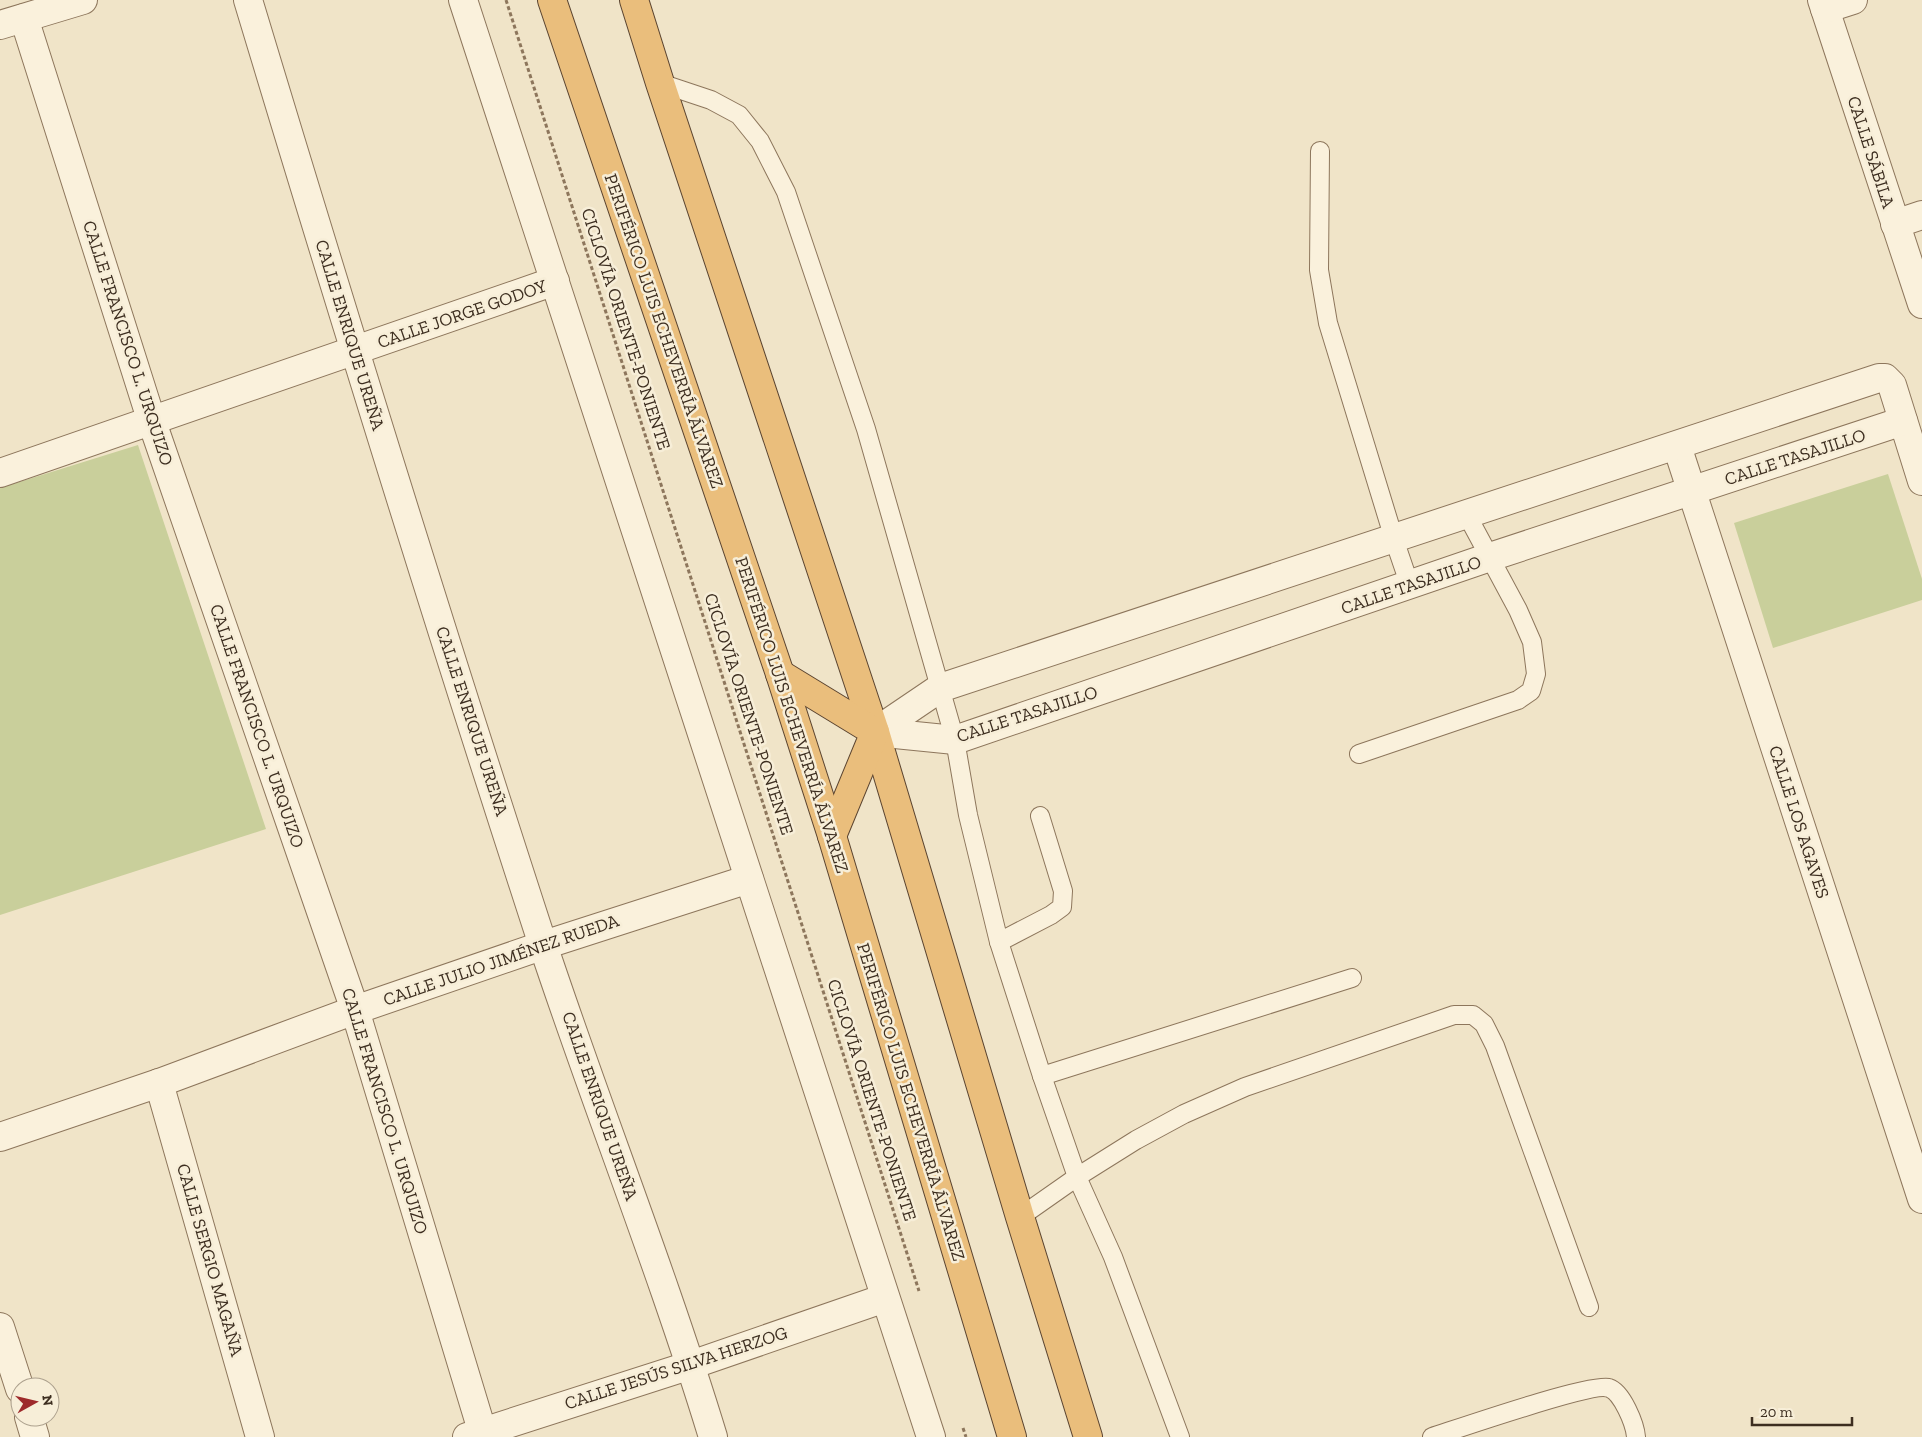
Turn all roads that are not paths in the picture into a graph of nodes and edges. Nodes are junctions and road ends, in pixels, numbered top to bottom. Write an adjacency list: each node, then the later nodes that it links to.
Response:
1 (83, 0): 8 (street)
2 (248, 0): 15 (street, CALLE ENRIQUE UREÑA)
3 (463, 0): 13 (street)
4 (552, 0): 26 (highway, PERIFÉRICO LUIS ECHEVERRÍA ÁLVAREZ)
5 (634, 0): 9 (highway)
6 (1853, 0): 7 (street)
7 (1824, 5): 12 (street, CALLE SÁBILA)
8 (12, 21): 16 (street, CALLE FRANCISCO L. URQUIZO)
9 (660, 83): 27 (lane); 28 (highway)
10 (1320, 151): 23 (lane)
11 (1922, 215): 12 (street)
12 (1895, 224): 14 (street, CALLE SÁBILA)
13 (555, 281): 15 (street, CALLE JORGE GODOY); 33 (street)
14 (1922, 304)
15 (354, 352): 16 (street, CALLE JORGE GODOY); 35 (street, CALLE ENRIQUE UREÑA)
16 (152, 422): 19 (street, CALLE JORGE GODOY); 37 (street, CALLE FRANCISCO L. URQUIZO)
17 (1903, 422): 18 (street); 20 (street); 21 (street, CALLE TASAJILLO)
18 (1677, 446): 21 (street, CALLE LOS AGAVES); 22 (street)
19 (0, 473)
20 (1922, 481)
21 (1691, 491): 24 (street, CALLE TASAJILLO); 42 (street, CALLE LOS AGAVES)
22 (1467, 515): 23 (street); 24 (lane)
23 (1394, 539): 25 (lane); 27 (street)
24 (1490, 557): 25 (street, CALLE TASAJILLO); 30 (lane)
25 (1410, 586): 29 (street, CALLE TASAJILLO)
26 (780, 674): 28 (highway); 32 (highway, PERIFÉRICO LUIS ECHEVERRÍA ÁLVAREZ)
27 (940, 688): 28 (street); 29 (lane)
28 (875, 732): 29 (street, CALLE TASAJILLO); 32 (highway); 43 (highway)
29 (955, 740): 34 (lane)
30 (1359, 754)
31 (1040, 816): 34 (lane)
32 (832, 836): 55 (highway, PERIFÉRICO LUIS ECHEVERRÍA ÁLVAREZ)
33 (749, 879): 35 (street, CALLE JULIO JIMÉNEZ RUEDA); 44 (street)
34 (1000, 942): 38 (lane)
35 (544, 945): 37 (street, CALLE JULIO JIMÉNEZ RUEDA); 48 (street, CALLE ENRIQUE UREÑA)
36 (1352, 978): 38 (lane)
37 (355, 1010): 39 (street, CALLE JULIO JIMÉNEZ RUEDA); 51 (street, CALLE FRANCISCO L. URQUIZO)
38 (1042, 1076): 41 (lane)
39 (159, 1082): 40 (street, CALLE JULIO JIMÉNEZ RUEDA); 52 (street, CALLE SERGIO MAGAÑA)
40 (0, 1138)
41 (1078, 1177): 43 (lane); 45 (lane); 58 (lane)
42 (1922, 1199)
43 (1020, 1217): 49 (highway)
44 (885, 1298): 48 (street, CALLE JESÚS SILVA HERZOG); 54 (street)
45 (1589, 1307)
46 (0, 1327): 47 (street)
47 (5, 1358): 50 (street)
48 (691, 1364): 51 (street, CALLE JESÚS SILVA HERZOG); 53 (street, CALLE ENRIQUE UREÑA)
49 (1068, 1376): 56 (highway); 57 (highway)
50 (14, 1377)
51 (478, 1435)
52 (260, 1437)
53 (713, 1437)
54 (931, 1437)
55 (1012, 1437)
56 (1088, 1437)
57 (1106, 1437)
58 (1180, 1437)
59 (1432, 1437): 60 (lane)
60 (1636, 1437)

